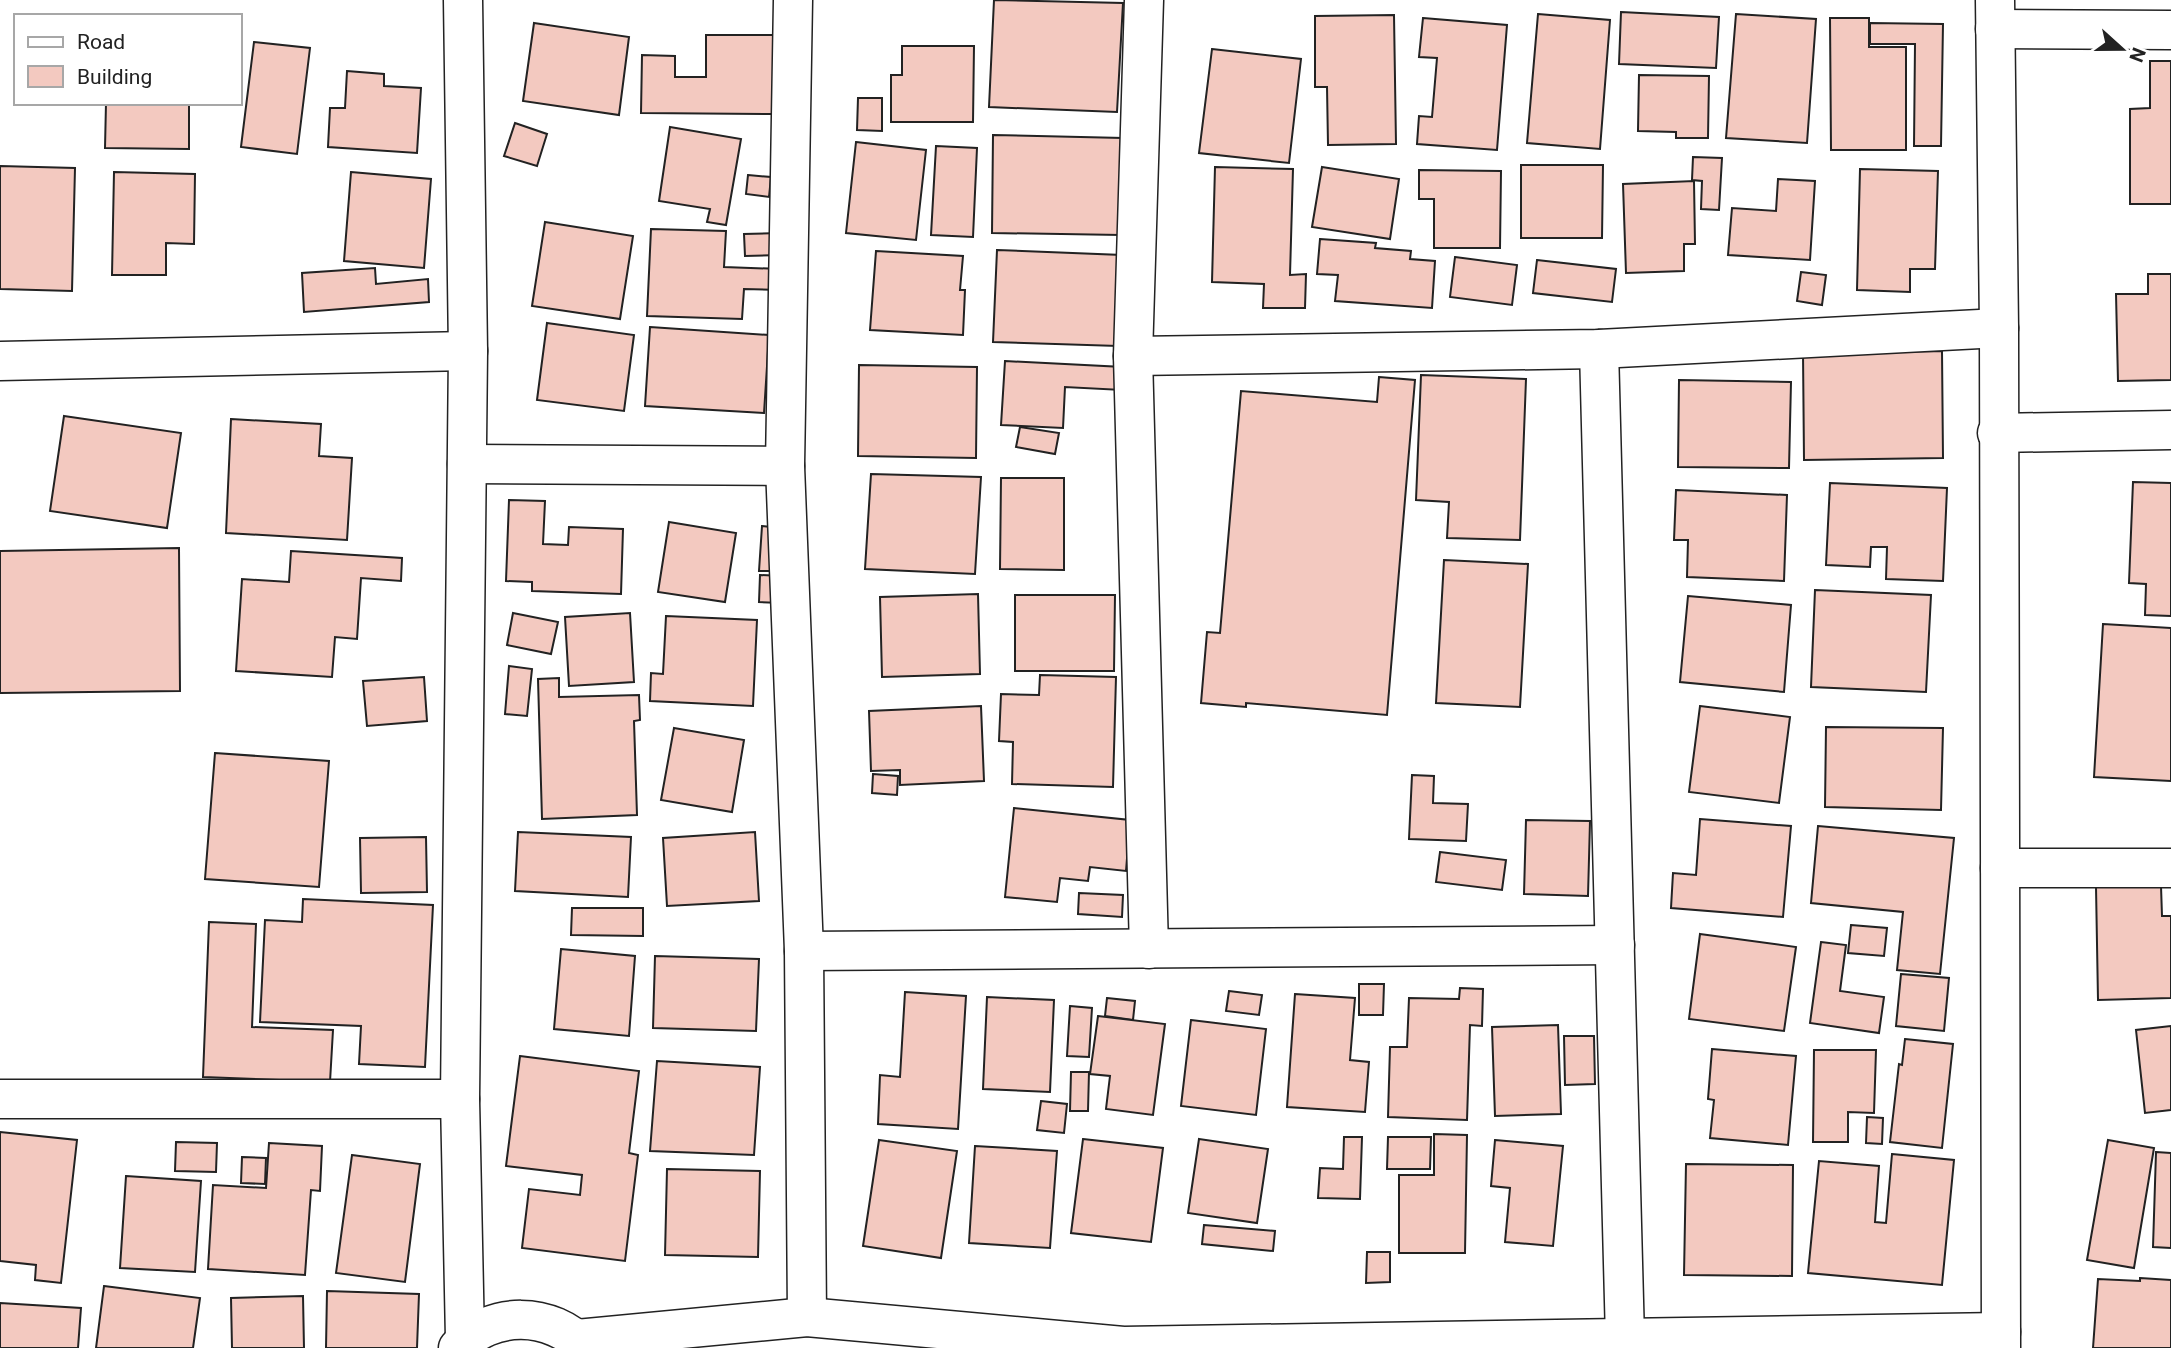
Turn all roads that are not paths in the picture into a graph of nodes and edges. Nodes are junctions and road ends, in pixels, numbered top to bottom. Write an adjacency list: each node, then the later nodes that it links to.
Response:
1 (463, 0): 8 (street)
2 (793, 0): 14 (street)
3 (1144, 0): 9 (street)
4 (1995, 15): 5 (street); 6 (street)
5 (2171, 30)
6 (1999, 328): 7 (street); 12 (street)
7 (1599, 349): 9 (street); 17 (street)
8 (468, 351): 10 (street); 13 (street)
9 (1133, 356): 18 (street)
10 (0, 361)
11 (2171, 430): 12 (street)
12 (1997, 433): 15 (street)
13 (467, 464): 14 (street); 21 (street)
14 (785, 466): 19 (street)
15 (2000, 868): 16 (street); 24 (street)
16 (2171, 868)
17 (1615, 945): 18 (street); 23 (street)
18 (1149, 949): 19 (street)
19 (804, 951): 22 (street)
20 (0, 1099): 21 (street)
21 (460, 1099): 25 (street)
22 (807, 1317): 26 (street); 27 (street)
23 (1625, 1339): 24 (street); 27 (street)
24 (2001, 1340)
25 (462, 1344): 26 (street)
26 (581, 1344)
27 (1123, 1347)

